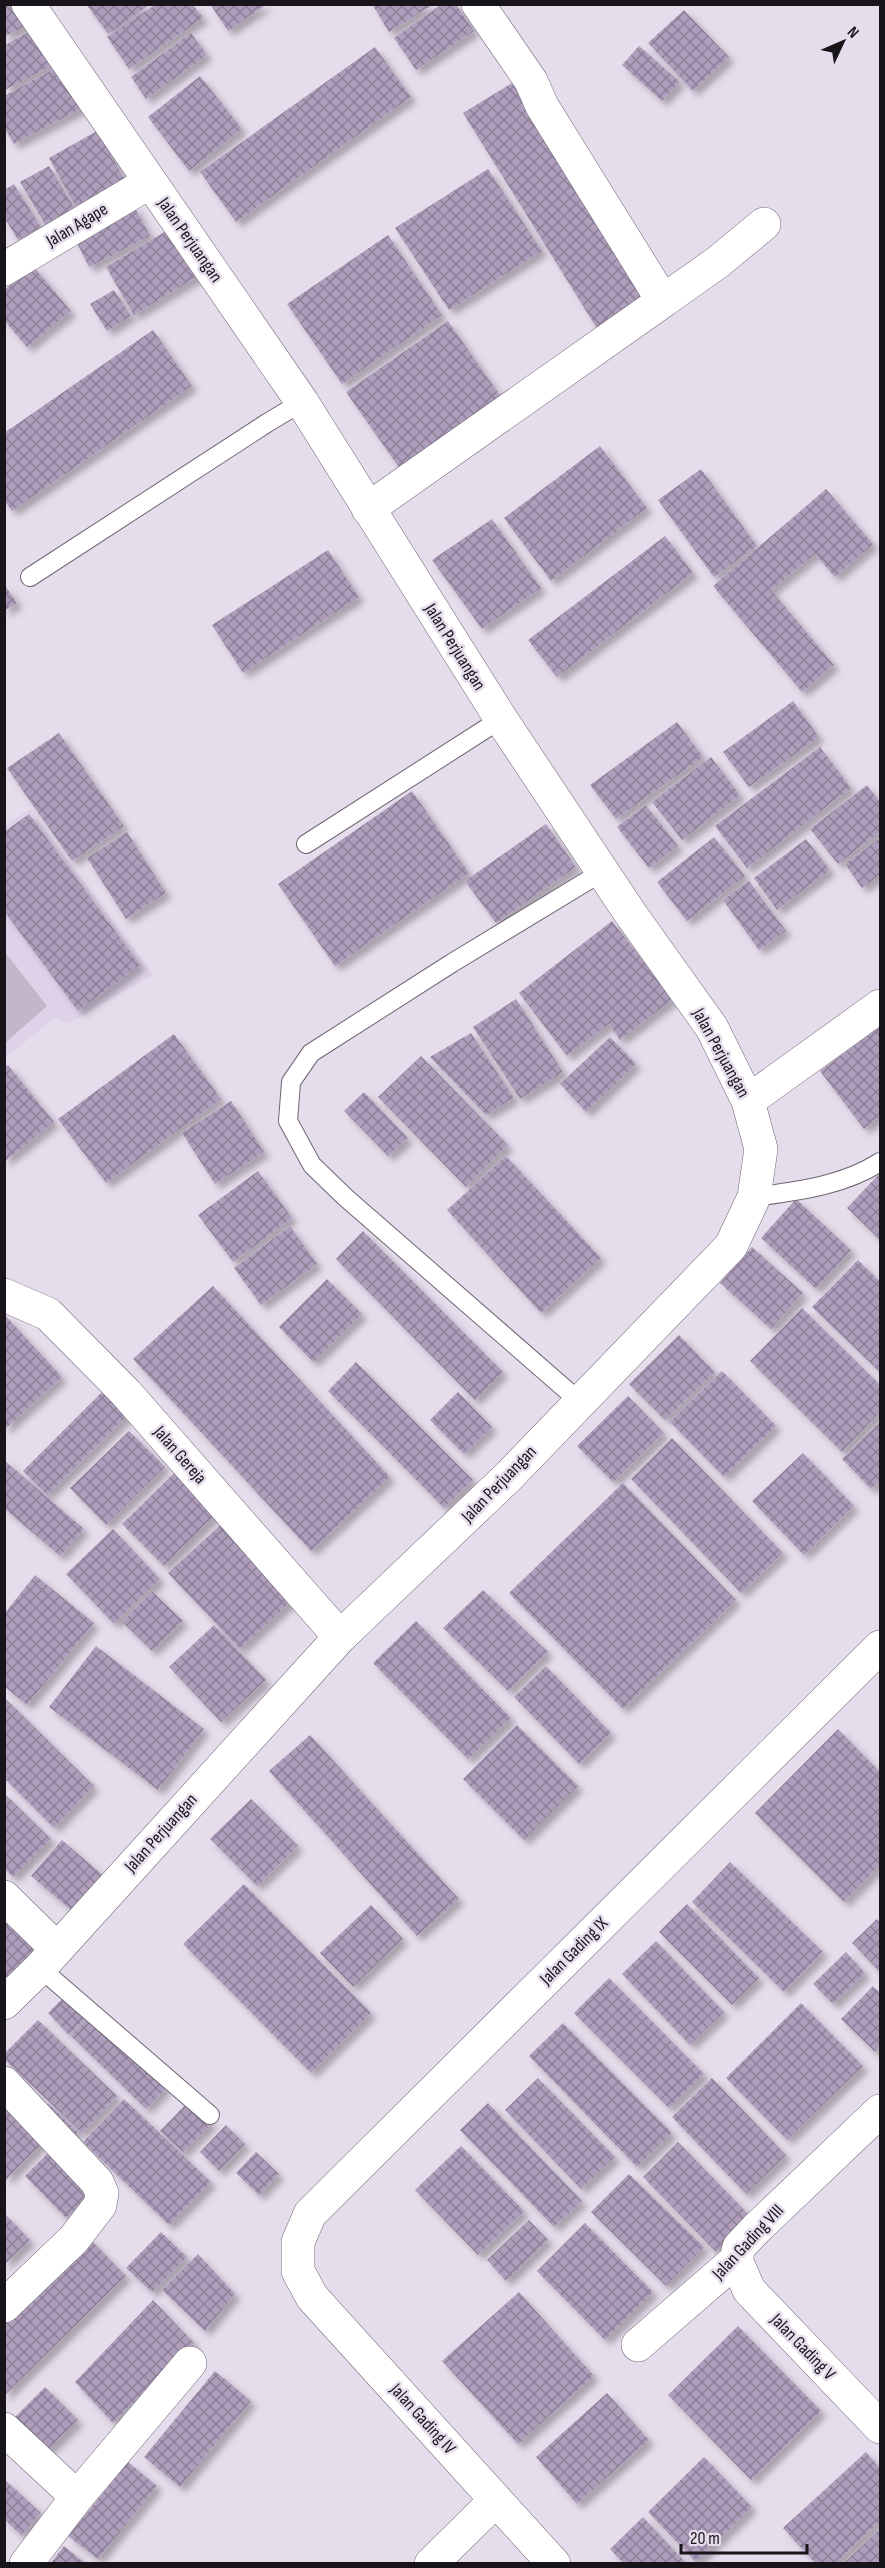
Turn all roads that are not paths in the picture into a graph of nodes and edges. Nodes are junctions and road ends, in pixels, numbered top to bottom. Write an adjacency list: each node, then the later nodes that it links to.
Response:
1 (28, 4): 3 (street, Jalan Perjuangan)
2 (478, 4): 6 (street)
3 (150, 182): 5 (street, Jalan Agape); 7 (street, Jalan Perjuangan)
4 (764, 224): 6 (street)
5 (4, 269)
6 (663, 301): 8 (street)
7 (302, 402): 8 (street, Jalan Perjuangan); 9 (lane)
8 (368, 509): 10 (street, Jalan Perjuangan)
9 (30, 577)
10 (501, 719): 11 (lane); 12 (street, Jalan Perjuangan)
11 (306, 844)
12 (602, 872): 14 (street, Jalan Perjuangan); 18 (lane)
13 (880, 1006): 14 (street)
14 (748, 1101): 16 (street, Jalan Perjuangan)
15 (880, 1162): 16 (lane)
16 (754, 1197): 18 (street, Jalan Perjuangan)
17 (4, 1295): 19 (street, Jalan Gereja)
18 (579, 1401): 19 (street, Jalan Perjuangan)
19 (340, 1637): 22 (street, Jalan Perjuangan)
20 (880, 1647): 28 (street, Jalan Gading IX)
21 (4, 1898): 22 (street)
22 (49, 1958): 23 (street, Jalan Perjuangan); 26 (lane)
23 (4, 2003)
24 (4, 2083): 29 (street)
25 (880, 2111): 27 (street, Jalan Gading VIII)
26 (210, 2115)
27 (736, 2260): 30 (street, Jalan Gading VIII); 32 (street, Jalan Gading V)
28 (298, 2271): 35 (street, Jalan Gading IV)
29 (4, 2306)
30 (638, 2345)
31 (190, 2363): 34 (street)
32 (880, 2427)
33 (4, 2429): 34 (street)
34 (76, 2497): 36 (street)
35 (496, 2500): 37 (street); 38 (street, Jalan Gading IV)
36 (26, 2564)
37 (432, 2564)
38 (554, 2564)

